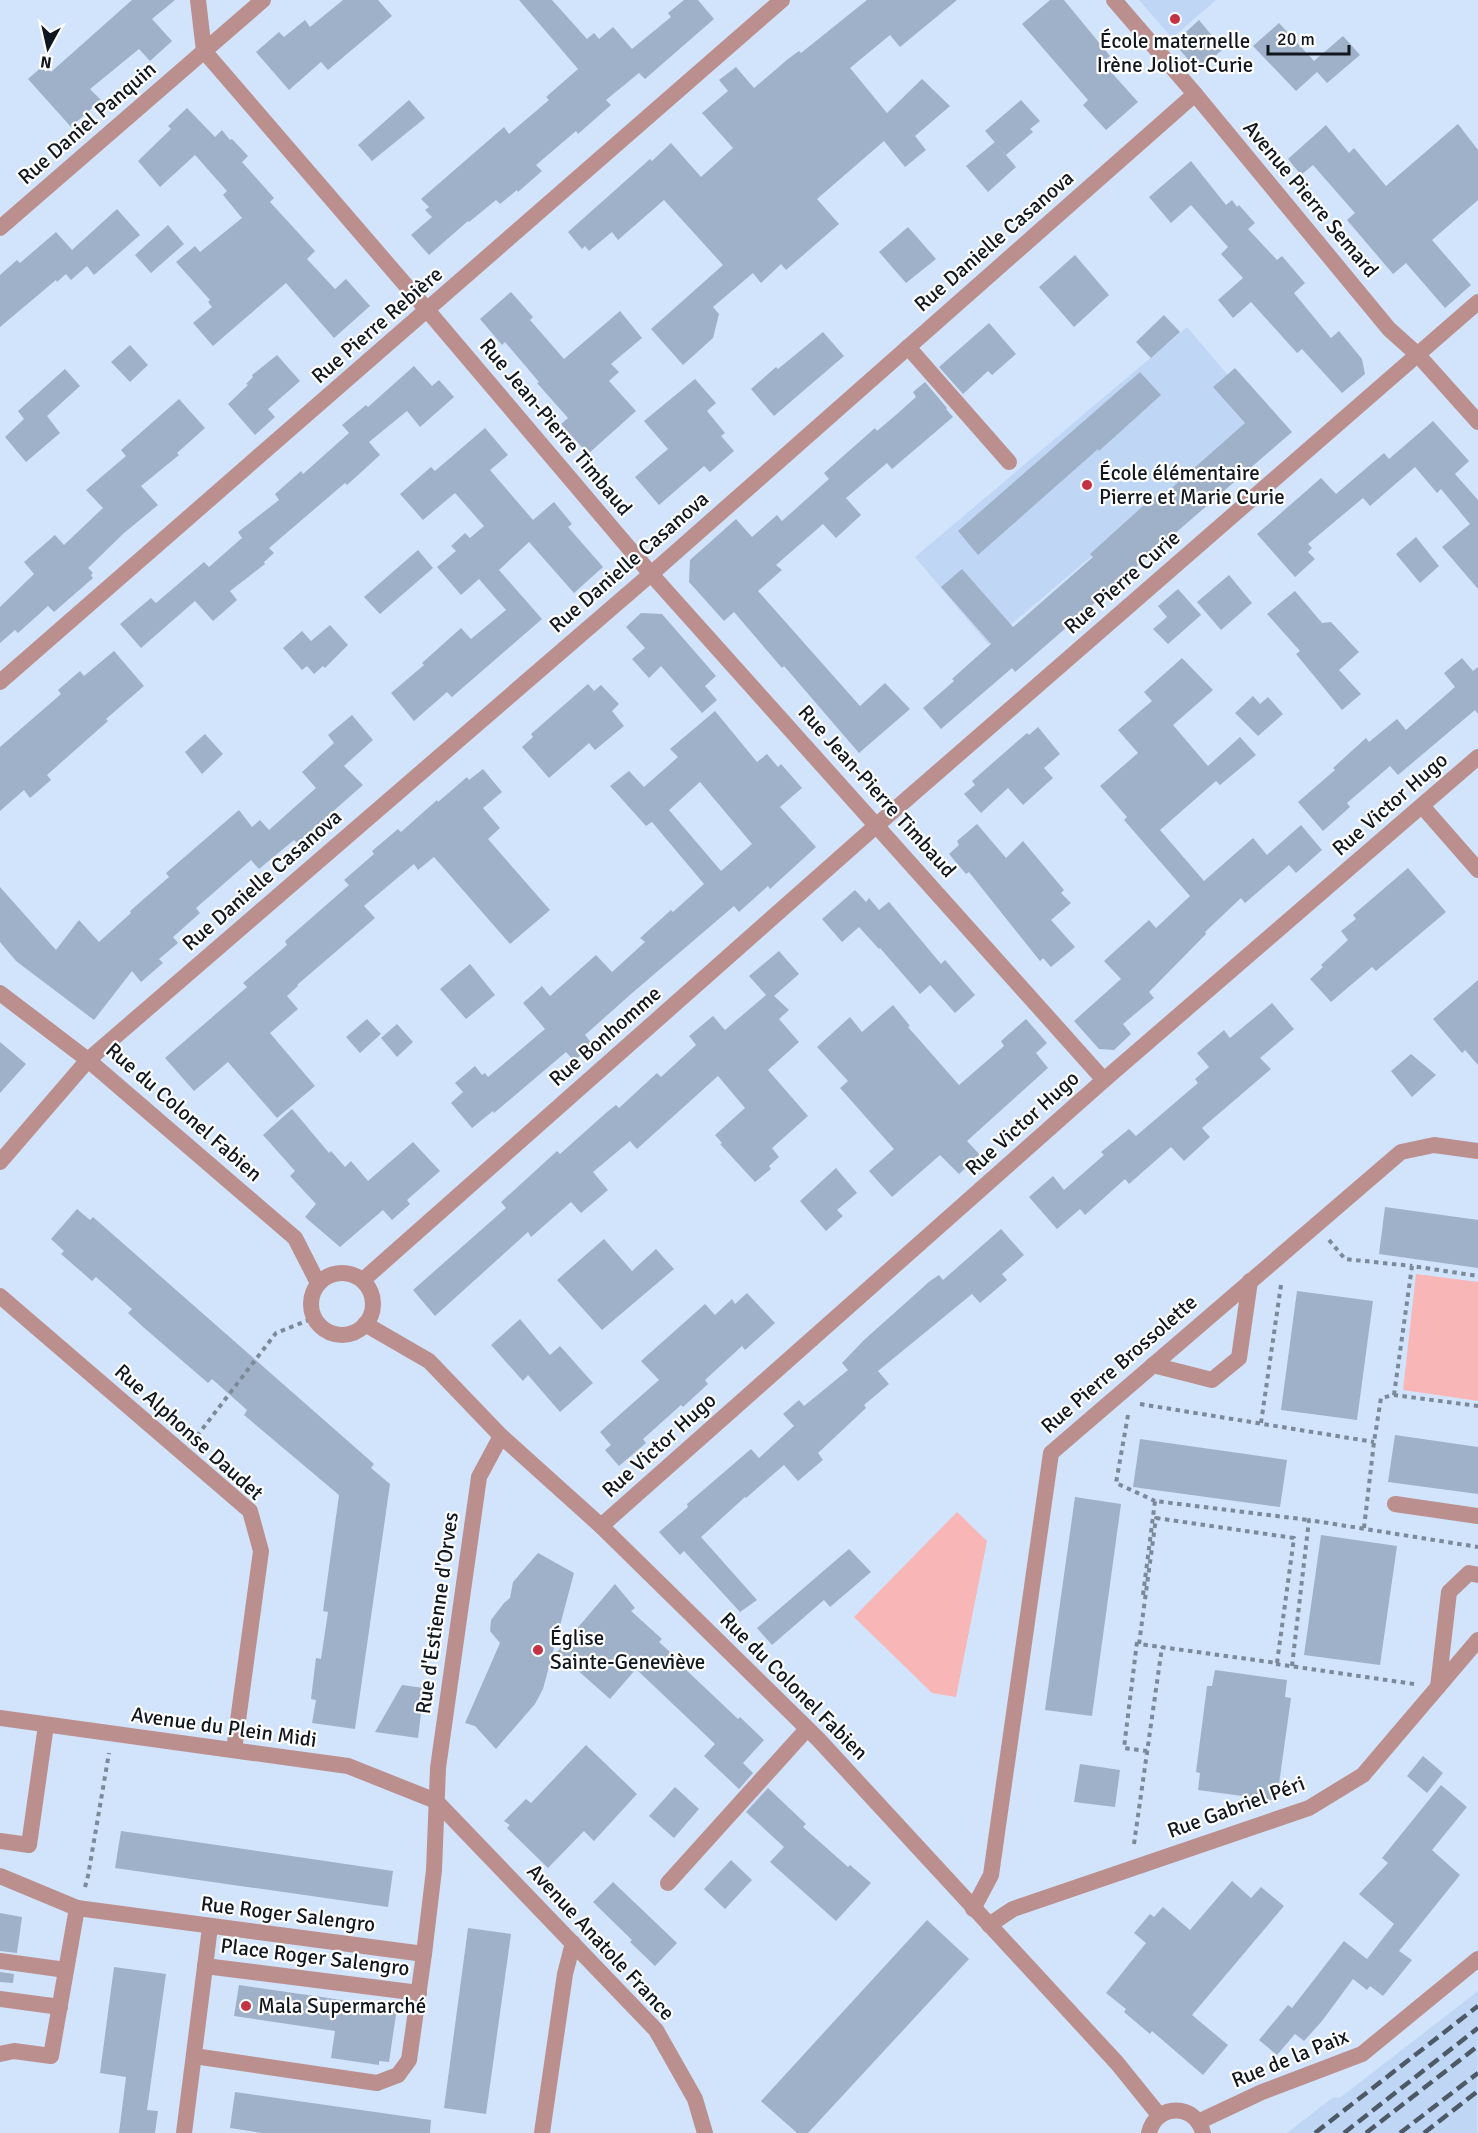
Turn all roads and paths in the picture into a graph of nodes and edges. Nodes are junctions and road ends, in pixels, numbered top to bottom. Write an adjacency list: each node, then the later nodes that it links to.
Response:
1 (198, 0): 5 (street)
2 (263, 0): 5 (street, Rue Daniel Panquin)
3 (782, 0): 9 (street, Rue Pierre Rebière)
4 (1114, 0): 6 (street, Avenue Pierre Semard)
5 (204, 51): 7 (street, Rue Daniel Panquin); 9 (street, Rue Jean-Pierre Timbaud)
6 (1195, 94): 10 (street, Rue Danielle Casanova); 11 (street, Avenue Pierre Semard)
7 (0, 228)
8 (1478, 302): 11 (street, Rue Pierre Curie)
9 (428, 311): 14 (street, Rue Jean-Pierre Timbaud); 15 (street, Rue Pierre Rebière)
10 (908, 347): 13 (street); 14 (street, Rue Danielle Casanova)
11 (1418, 355): 12 (street, Avenue Pierre Semard); 18 (street, Rue Pierre Curie)
12 (1478, 422)
13 (1009, 462)
14 (651, 574): 18 (street, Rue Jean-Pierre Timbaud); 21 (street, Rue Danielle Casanova)
15 (0, 682)
16 (1478, 757): 17 (street, Rue Victor Hugo)
17 (1422, 806): 19 (street); 22 (street, Rue Victor Hugo)
18 (878, 825): 22 (street, Rue Jean-Pierre Timbaud); 28 (street, Rue Bonhomme)
19 (1478, 870)
20 (0, 993): 21 (street, Rue du Colonel Fabien)
21 (88, 1060): 24 (street); 30 (street, Rue du Colonel Fabien)
22 (1104, 1080): 48 (street, Rue Victor Hugo)
23 (1478, 1151): 29 (street, Rue Pierre Brossolette)
24 (0, 1162)
25 (1328, 1239): 26 (path)
26 (1412, 1266): 27 (path); 36 (path)
27 (1478, 1276)
28 (363, 1280): 30 (street); 34 (street)
29 (1250, 1281): 35 (street, Rue Pierre Brossolette); 35 (street)
30 (318, 1283): 33 (street)
31 (1281, 1284): 40 (path)
32 (0, 1296): 43 (street, Rue Alphonse Daudet)
33 (314, 1318): 34 (street); 43 (path)
34 (365, 1324): 41 (street, Rue du Colonel Fabien)
35 (1153, 1365): 70 (street, Rue Pierre Brossolette)
36 (1394, 1395): 38 (path); 42 (path)
37 (1131, 1402): 40 (path)
38 (1478, 1406)
39 (1128, 1414): 44 (path)
40 (1261, 1423): 42 (path)
41 (501, 1436): 48 (street, Rue du Colonel Fabien); 64 (street, Rue d'Estienne d'Orves)
42 (1374, 1442): 50 (path)
43 (184, 1454): 62 (street, Rue Alphonse Daudet)
44 (1155, 1501): 47 (path); 63 (path)
45 (1395, 1504): 46 (street)
46 (1478, 1516)
47 (1309, 1520): 50 (path); 56 (path)
48 (601, 1526): 60 (street, Rue du Colonel Fabien)
49 (1410, 1527): 51 (path)
50 (1364, 1528): 51 (path)
51 (1410, 1536): 52 (path)
52 (1478, 1547)
53 (1478, 1575): 57 (street)
54 (1478, 1640): 57 (street, Rue Gabriel Péri)
55 (1161, 1647): 55 (path); 56 (path); 63 (path)
56 (1292, 1666): 57 (path)
57 (1438, 1687): 66 (street, Rue Gabriel Péri)
58 (0, 1718): 59 (street, Avenue du Plein Midi)
59 (45, 1725): 61 (street, Avenue du Plein Midi); 65 (street)
60 (807, 1729): 68 (street); 70 (street, Rue du Colonel Fabien)
61 (112, 1734): 62 (street, Avenue du Plein Midi); 69 (path)
62 (234, 1750): 64 (street, Avenue du Plein Midi)
63 (1147, 1751): 66 (path)
64 (436, 1801): 73 (street, Avenue Anatole France); 74 (street)
65 (0, 1841)
66 (1131, 1869): 71 (street, Rue Gabriel Péri)
67 (0, 1876): 69 (street, Rue Roger Salengro)
68 (668, 1883)
69 (77, 1908): 72 (street, Rue Roger Salengro); 78 (street)
70 (974, 1909): 71 (street, Rue du Colonel Fabien)
71 (989, 1925): 84 (street, Rue du Colonel Fabien)
72 (210, 1926): 74 (street, Rue Roger Salengro); 77 (street)
73 (573, 1943): 87 (street); 88 (street, Avenue Anatole France)
74 (424, 1954): 79 (street)
75 (1478, 1959): 85 (street, Rue de la Paix)
76 (0, 1960): 78 (street)
77 (205, 1966): 79 (street, Place Roger Salengro); 83 (street)
78 (66, 1970): 81 (street)
79 (419, 1993): 83 (street)
80 (0, 1999): 81 (street)
81 (60, 2007): 82 (street)
82 (0, 2054)
83 (194, 2056): 86 (street)
84 (1159, 2115): 85 (street, Rue de la Paix); 89 (street)
85 (1201, 2127)
86 (184, 2133)
87 (542, 2133)
88 (705, 2133)
89 (1149, 2133)

